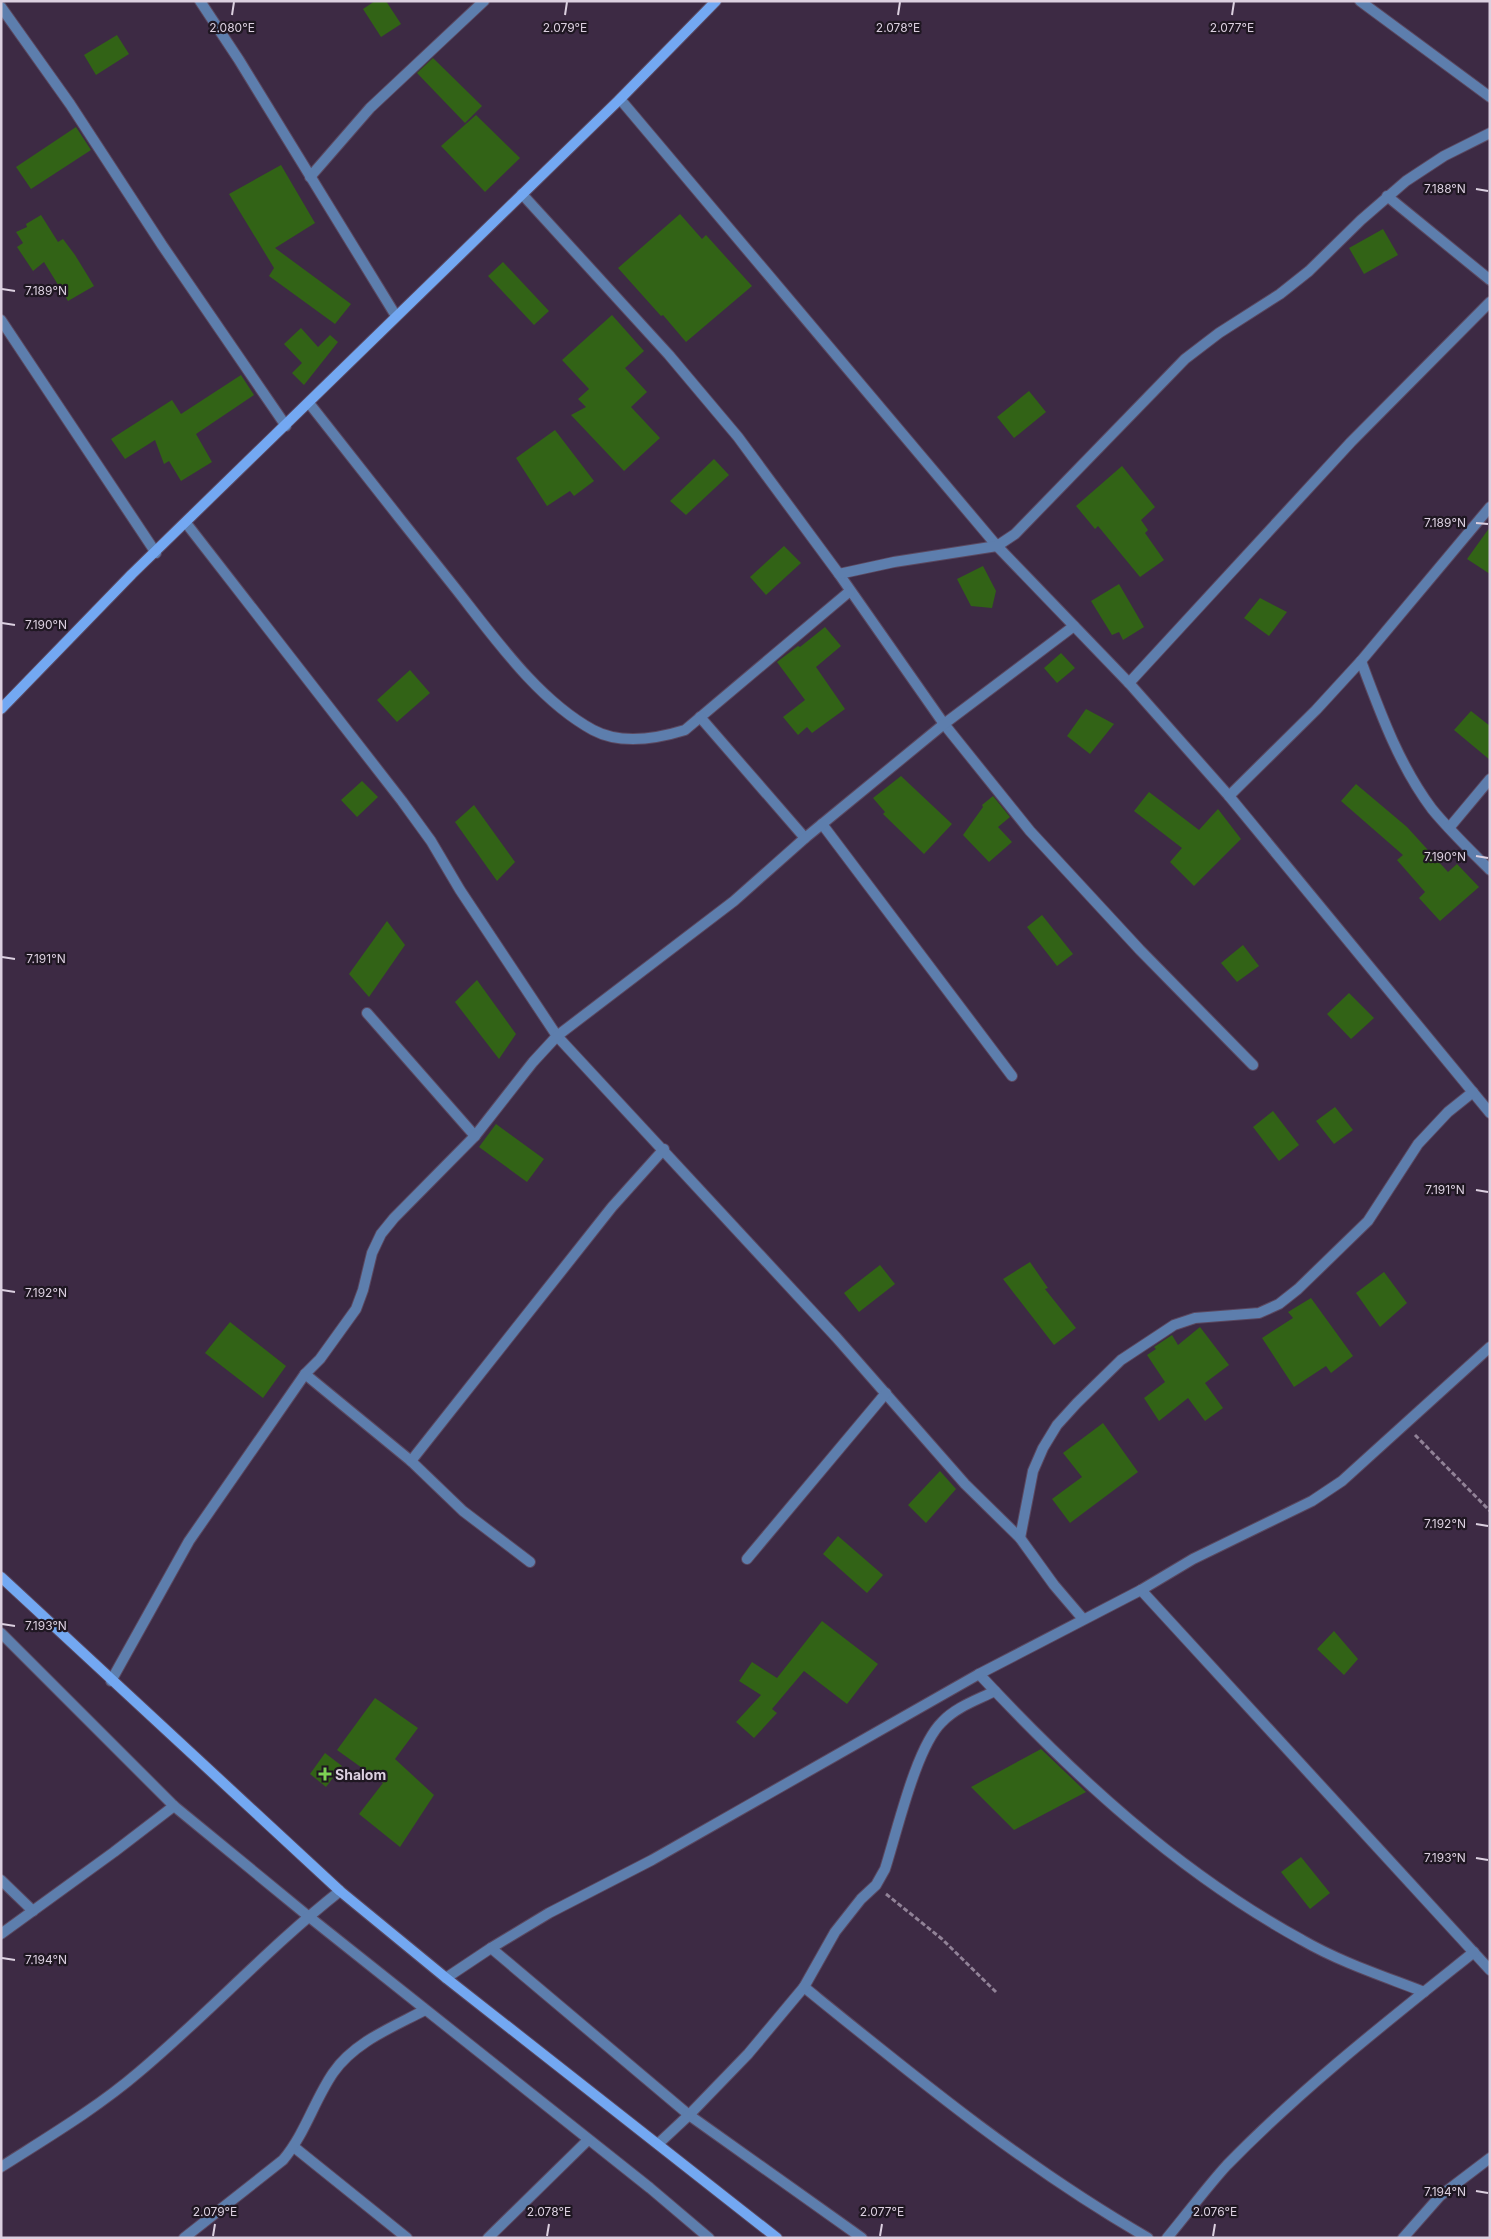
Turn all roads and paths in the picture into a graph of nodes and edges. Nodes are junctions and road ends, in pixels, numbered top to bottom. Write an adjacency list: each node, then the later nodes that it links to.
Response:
1 (200, 1): 9 (street)
2 (484, 1): 9 (street)
3 (716, 1): 7 (main road)
4 (1360, 1): 6 (street)
5 (1, 7): 17 (street)
6 (1490, 97)
7 (620, 99): 10 (main road); 20 (street)
8 (1490, 133): 11 (street)
9 (310, 177): 14 (street)
10 (522, 194): 14 (main road); 22 (street)
11 (1387, 196): 12 (street); 20 (street)
12 (1490, 280)
13 (1490, 302): 26 (street)
14 (396, 316): 16 (main road)
15 (1, 320): 21 (street)
16 (309, 403): 17 (main road); 28 (street)
17 (286, 426): 19 (main road)
18 (1490, 507): 25 (street)
19 (186, 524): 21 (main road); 37 (street)
20 (997, 546): 22 (street); 24 (street)
21 (156, 553): 27 (main road)
22 (839, 574): 23 (street)
23 (850, 591): 28 (street); 29 (street)
24 (1074, 626): 26 (street); 29 (street)
25 (1361, 661): 31 (street); 33 (street)
26 (1129, 683): 31 (street)
27 (1, 709)
28 (700, 717): 34 (street)
29 (944, 724): 32 (street); 38 (street)
30 (1490, 778): 33 (street)
31 (1229, 796): 40 (street)
32 (822, 824): 34 (street); 39 (street)
33 (1449, 828): 35 (street)
34 (806, 838): 37 (street)
35 (1490, 870)
36 (367, 1013): 42 (street)
37 (558, 1036): 42 (street); 43 (street)
38 (1254, 1065)
39 (1012, 1076)
40 (1473, 1092): 41 (street); 50 (street)
41 (1490, 1113)
42 (475, 1136): 45 (street)
43 (664, 1149): 46 (street); 48 (street)
44 (1490, 1347): 47 (street)
45 (305, 1374): 48 (street); 58 (street)
46 (886, 1393): 50 (street); 51 (street)
47 (1406, 1426): 49 (path); 54 (street)
48 (411, 1460): 52 (street)
49 (1490, 1511)
50 (1020, 1538): 55 (street)
51 (747, 1558)
52 (530, 1562)
53 (1, 1577): 58 (main road)
54 (1141, 1590): 55 (street); 68 (street)
55 (1083, 1619): 57 (street)
56 (1, 1634): 60 (street)
57 (979, 1674): 59 (street); 67 (street)
58 (111, 1681): 63 (main road)
59 (995, 1691): 62 (street); 72 (street)
60 (174, 1806): 64 (street); 65 (street)
61 (1, 1880): 64 (street)
62 (876, 1885): 71 (street); 73 (path)
63 (340, 1891): 65 (street); 70 (main road)
64 (33, 1911): 66 (street)
65 (308, 1916): 74 (street); 80 (street)
66 (1, 1934)
67 (491, 1948): 70 (street); 75 (street)
68 (1474, 1952): 69 (street); 72 (street)
69 (1490, 1970)
70 (446, 1978): 77 (main road)
71 (804, 1987): 75 (street); 87 (street)
72 (1424, 1992): 88 (street)
73 (997, 1993)
74 (425, 2010): 76 (street); 78 (street)
75 (689, 2115): 77 (street); 86 (street)
76 (588, 2140): 83 (street); 84 (street)
77 (658, 2144): 85 (main road)
78 (294, 2147): 81 (street); 82 (street)
79 (1490, 2158): 89 (street)
80 (1, 2167)
81 (184, 2238)
82 (408, 2238)
83 (488, 2238)
84 (709, 2238)
85 (777, 2238)
86 (862, 2238)
87 (1148, 2238)
88 (1167, 2238)
89 (1403, 2238)

